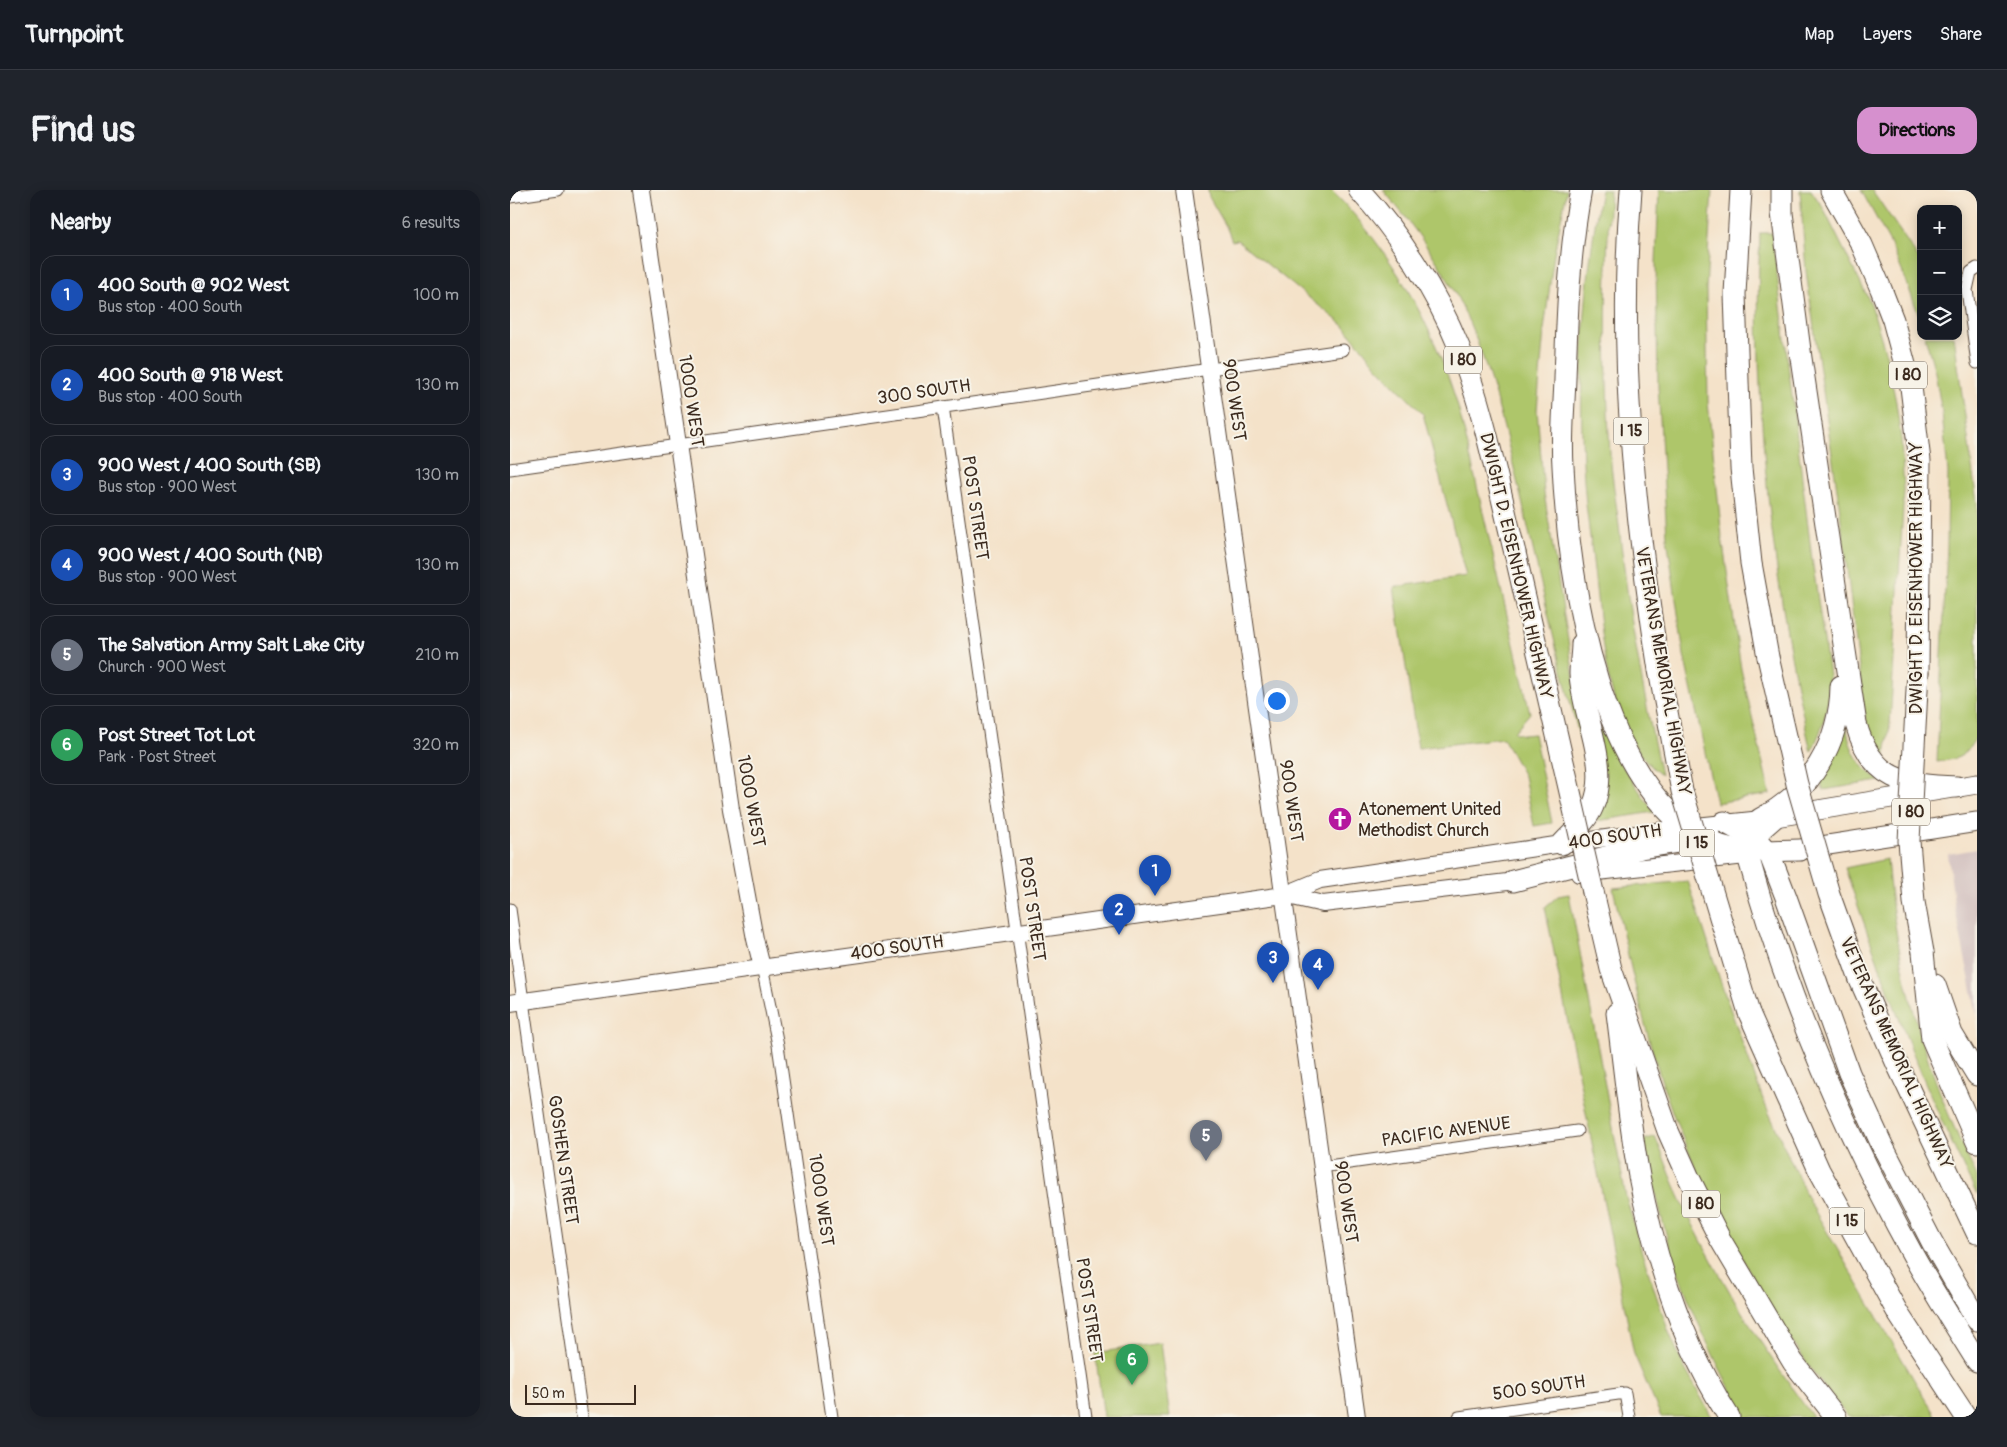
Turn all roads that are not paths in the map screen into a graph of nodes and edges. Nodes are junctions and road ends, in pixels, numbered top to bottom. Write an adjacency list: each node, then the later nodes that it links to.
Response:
1 (558, 190): 10 (street)
2 (641, 190): 16 (main road, 1000 WEST)
3 (1184, 190): 14 (main road, 900 WEST)
4 (1359, 190): 34 (highway, DWIGHT D. EISENHOWER HIGHWAY / I 80, bridge)
5 (1581, 190): 19 (highway)
6 (1632, 190): 51 (highway, VETERANS MEMORIAL HIGHWAY / I 15, bridge)
7 (1741, 190): 40 (highway, VETERANS MEMORIAL HIGHWAY, bridge)
8 (1782, 190): 18 (highway)
9 (1831, 190): 32 (highway, DWIGHT D. EISENHOWER HIGHWAY / I 80, bridge)
10 (510, 197)
11 (1974, 270): 13 (street)
12 (1343, 350): 14 (street, 300 SOUTH)
13 (1977, 363)
14 (1209, 369): 15 (street, 300 SOUTH); 29 (main road, 900 WEST)
15 (943, 407): 16 (street, 300 SOUTH); 31 (street, POST STREET)
16 (678, 445): 17 (street, 300 SOUTH); 33 (main road, 1000 WEST)
17 (510, 469)
18 (1834, 581): 20 (highway); 21 (highway)
19 (1583, 631): 23 (highway); 26 (highway)
20 (1967, 785): 21 (main road, 400 SOUTH)
21 (1769, 818): 25 (highway); 25 (main road, 400 SOUTH)
22 (1977, 822): 27 (main road)
23 (1687, 826): 24 (highway); 25 (main road, 400 SOUTH); 26 (main road, 400 SOUTH)
24 (1706, 838): 25 (highway); 28 (highway)
25 (1749, 842): 27 (highway); 28 (main road, 400 SOUTH); 41 (highway); 42 (highway)
26 (1562, 844): 29 (main road, 400 SOUTH)
27 (1800, 850)
28 (1513, 881): 29 (main road, 400 SOUTH)
29 (1284, 895): 31 (main road, 400 SOUTH); 39 (main road, 900 WEST)
30 (510, 909): 35 (street, GOSHEN STREET)
31 (1017, 932): 33 (main road, 400 SOUTH); 45 (street, POST STREET)
32 (1923, 952): 36 (highway); 38 (highway, I 80)
33 (762, 967): 35 (main road, 400 SOUTH); 44 (street, 1000 WEST)
34 (1611, 969): 49 (highway); 50 (highway, I 80)
35 (516, 1002): 43 (street, GOSHEN STREET)
36 (1977, 1075)
37 (1577, 1131): 39 (street, PACIFIC AVENUE)
38 (1977, 1142)
39 (1321, 1167): 46 (main road, 900 WEST)
40 (1977, 1233)
41 (1977, 1320)
42 (1977, 1361)
43 (582, 1417)
44 (832, 1417)
45 (1086, 1417)
46 (1357, 1417)
47 (1459, 1417): 48 (street, 500 SOUTH)
48 (1629, 1417)
49 (1729, 1417)
50 (1836, 1417)
51 (1966, 1417)

